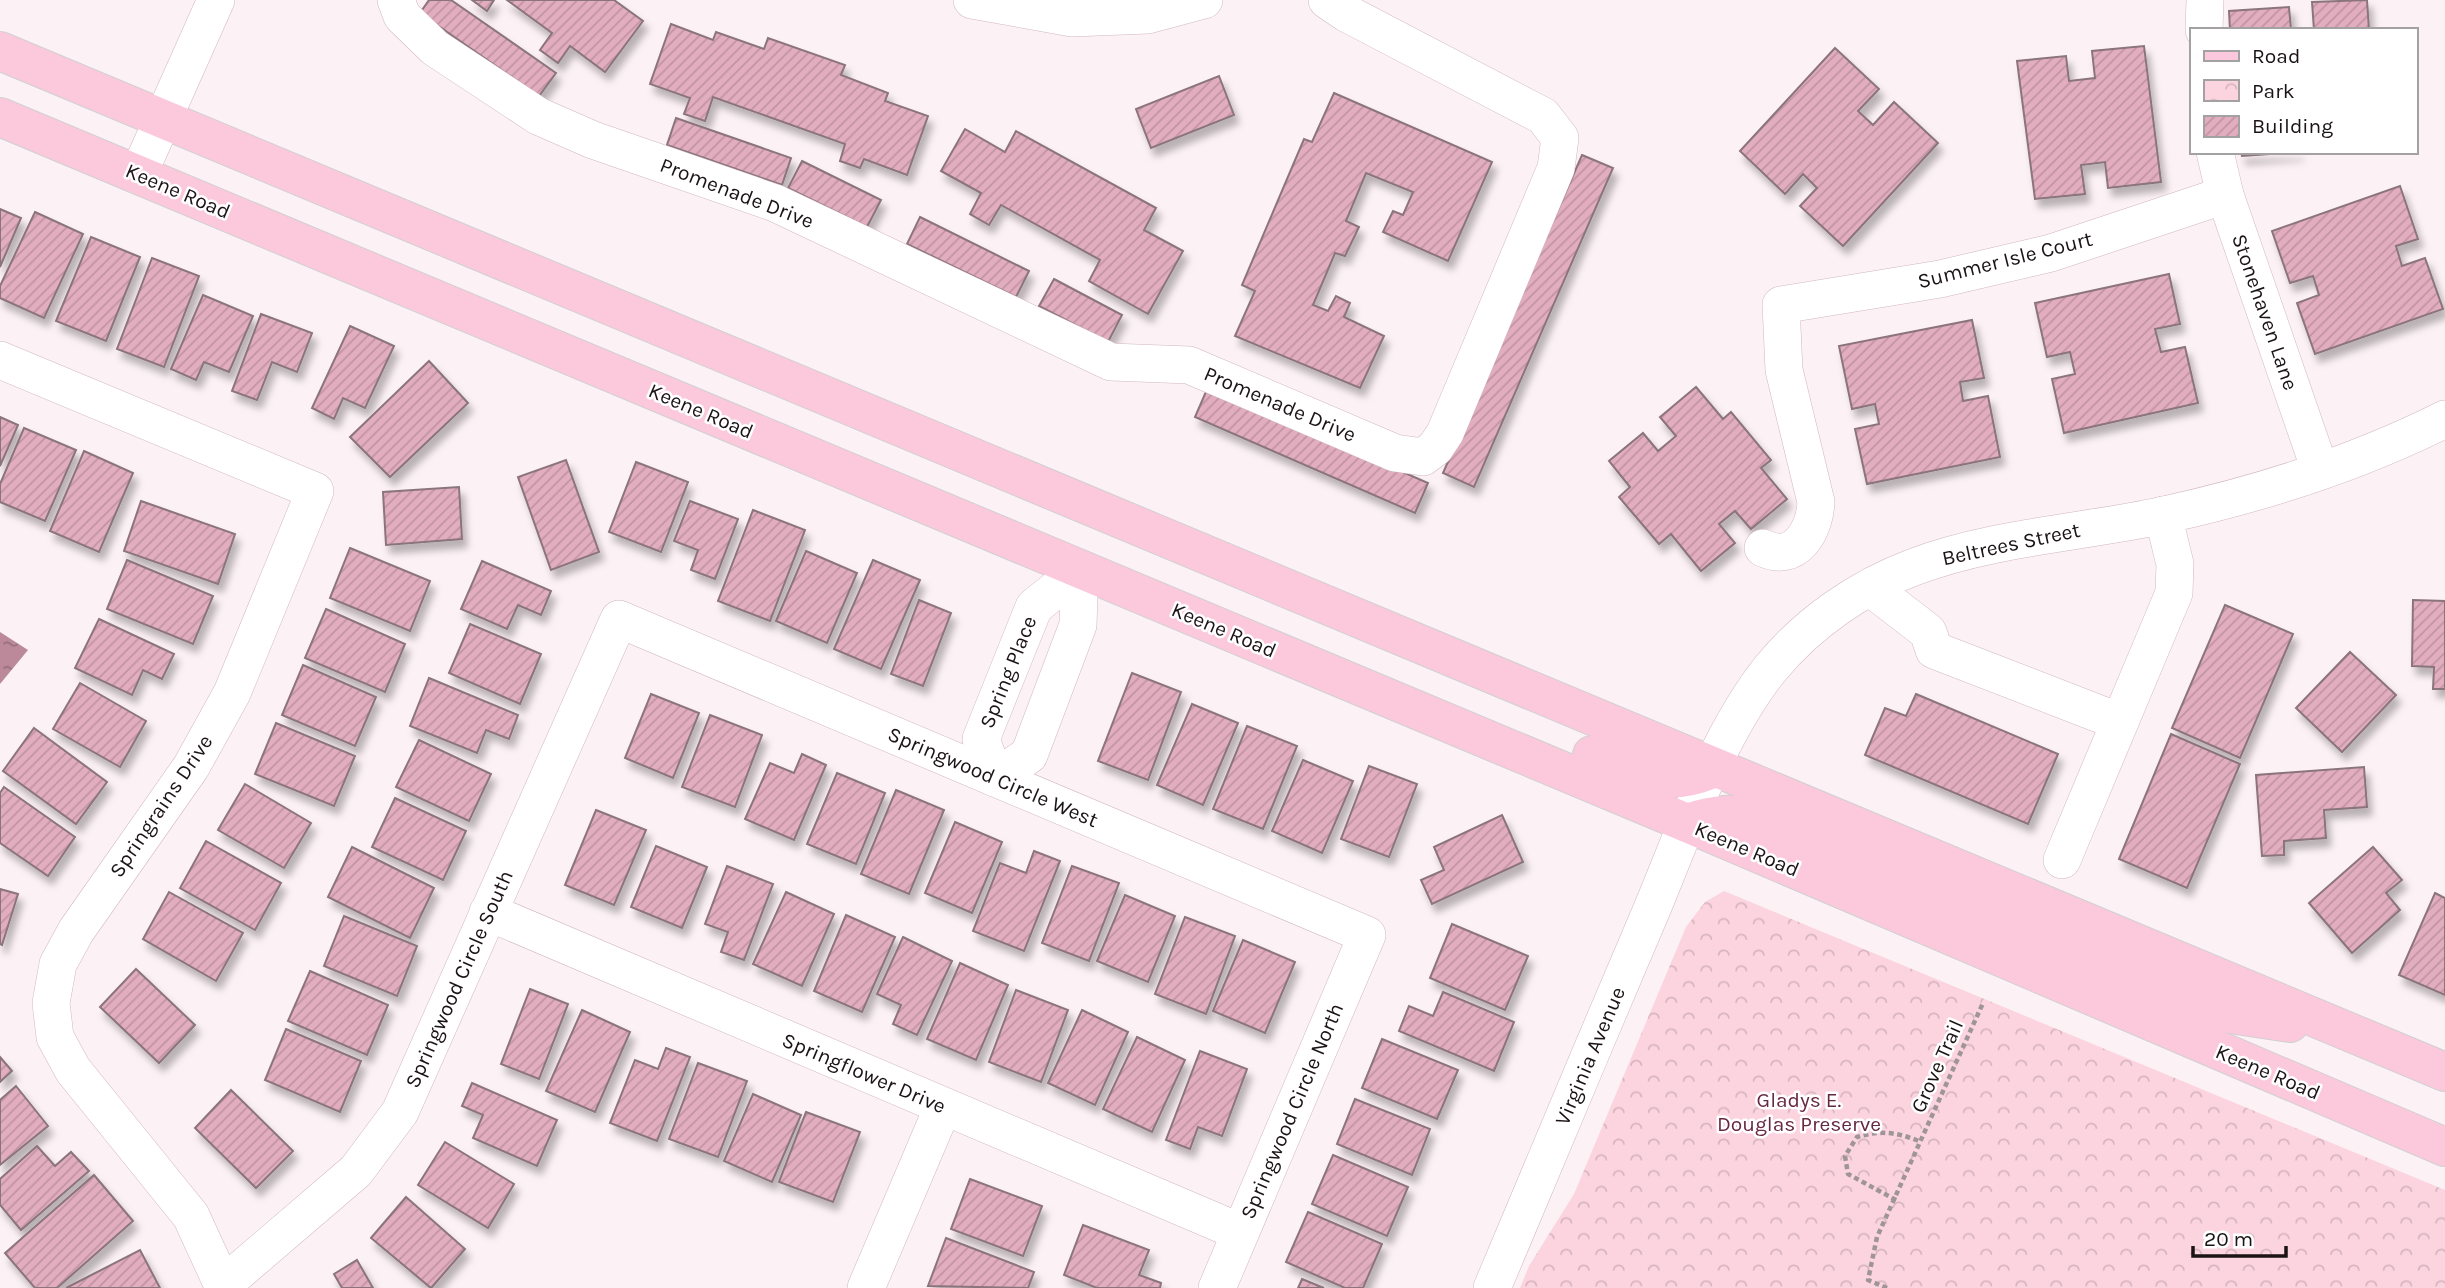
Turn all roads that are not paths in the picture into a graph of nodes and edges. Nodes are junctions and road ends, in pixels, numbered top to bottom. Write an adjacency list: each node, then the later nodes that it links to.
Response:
1 (216, 0): 10 (street)
2 (396, 0): 5 (street, Promenade Drive)
3 (972, 0): 4 (street)
4 (1204, 0)
5 (1327, 0)
6 (2205, 0): 7 (street)
7 (2204, 28)
8 (0, 51): 10 (main road)
9 (0, 117): 12 (main road, Keene Road)
10 (163, 119): 12 (street); 24 (main road)
11 (2215, 154): 13 (street, Stonehaven Lane)
12 (138, 175): 19 (main road, Keene Road)
13 (2225, 195): 16 (street, Stonehaven Lane); 18 (street, Summer Isle Court)
14 (0, 360): 35 (street, Springrains Drive)
15 (2445, 419): 16 (street, Beltrees Street)
16 (2320, 470): 17 (street, Beltrees Street)
17 (2164, 515): 20 (street, Beltrees Street); 23 (street)
18 (1763, 548)
19 (1080, 570): 22 (main road, Keene Road); 25 (street); 25 (street, Spring Place)
20 (1871, 587): 23 (street); 24 (street, Beltrees Street)
21 (619, 619): 25 (street, Springwood Circle West); 28 (street, Springwood Circle South)
22 (1210, 624): 24 (main road); 26 (main road, Keene Road)
23 (2120, 722): 27 (street)
24 (1713, 769): 26 (street, Beltrees Street); 30 (main road)
25 (995, 778): 29 (street, Springwood Circle West)
26 (1687, 823): 30 (main road); 33 (main road, Keene Road); 38 (street, Virginia Avenue)
27 (2062, 860)
28 (488, 912): 32 (street, Springflower Drive); 35 (street, Springwood Circle South)
29 (1367, 935): 34 (street, Springwood Circle North)
30 (2346, 1031): 31 (main road)
31 (2445, 1072)
32 (943, 1107): 34 (street, Springflower Drive); 36 (street)
33 (2445, 1147)
34 (1240, 1232): 37 (street, Springwood Circle North)
35 (223, 1287)
36 (866, 1288)
37 (1217, 1288)
38 (1492, 1288)

